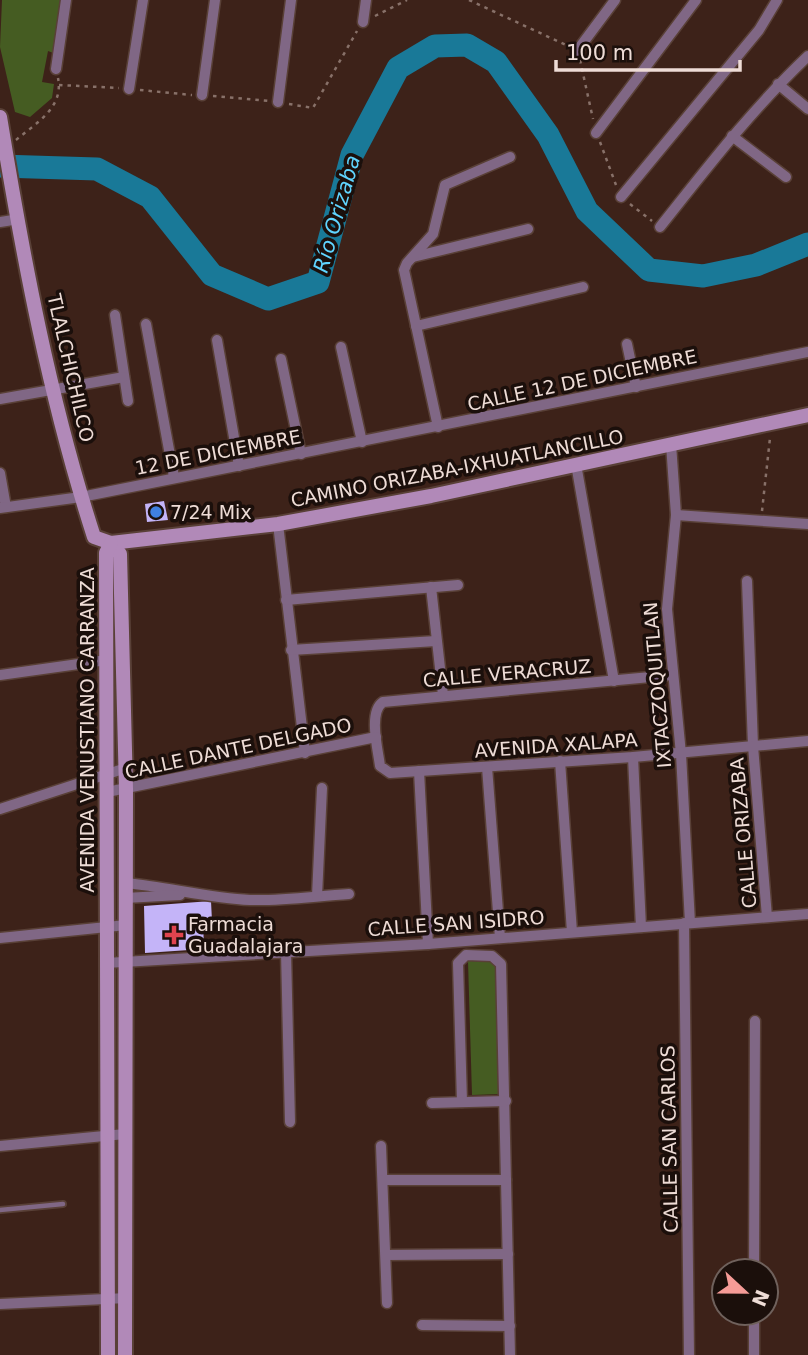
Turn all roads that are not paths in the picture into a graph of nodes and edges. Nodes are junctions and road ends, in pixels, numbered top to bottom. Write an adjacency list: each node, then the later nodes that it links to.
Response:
1 (66, 0): 12 (street)
2 (143, 0): 14 (street)
3 (215, 0): 15 (street)
4 (291, 0): 16 (street)
5 (366, 0): 9 (street)
6 (615, 0): 10 (street)
7 (696, 0): 19 (street)
8 (777, 0): 23 (street)
9 (363, 22)
10 (577, 51)
11 (808, 56): 13 (street)
12 (56, 69)
13 (778, 84): 17 (street); 20 (street)
14 (129, 89)
15 (202, 95)
16 (278, 102)
17 (808, 109)
18 (0, 117): 24 (street, TLALCHICHILCO)
19 (596, 133)
20 (732, 136): 22 (street); 26 (street)
21 (510, 157): 28 (street)
22 (786, 177)
23 (621, 197)
24 (19, 219): 25 (street); 40 (street, TLALCHICHILCO)
25 (0, 222)
26 (660, 228)
27 (528, 229): 28 (street)
28 (412, 258): 32 (street)
29 (583, 287): 32 (street)
30 (115, 315): 38 (street)
31 (146, 324): 51 (street)
32 (416, 326): 44 (street)
33 (217, 340): 49 (street)
34 (627, 344): 39 (street)
35 (341, 347): 45 (street)
36 (808, 352): 39 (street, CALLE 12 DE DICIEMBRE)
37 (281, 359): 47 (street)
38 (124, 377): 40 (street); 42 (street)
39 (636, 387): 44 (street, CALLE 12 DE DICIEMBRE)
40 (54, 388): 41 (street); 52 (street, TLALCHICHILCO)
41 (0, 399)
42 (128, 401)
43 (808, 415): 46 (street, CAMINO ORIZABA-IXHUATLANCILLO)
44 (438, 427): 45 (street, CALLE 12 DE DICIEMBRE)
45 (362, 442): 47 (street, 12 DE DICIEMBRE)
46 (671, 444): 48 (street, CAMINO ORIZABA-IXHUATLANCILLO); 54 (street, IXTACZOQUITLAN)
47 (301, 454): 49 (street, 12 DE DICIEMBRE)
48 (576, 464): 55 (street, CAMINO ORIZABA-IXHUATLANCILLO); 67 (street)
49 (239, 466): 51 (street, 12 DE DICIEMBRE)
50 (0, 473): 53 (street)
51 (174, 477): 52 (street, 12 DE DICIEMBRE)
52 (81, 497): 53 (street, 12 DE DICIEMBRE); 57 (street, TLALCHICHILCO)
53 (3, 508)
54 (676, 515): 56 (street); 66 (street, IXTACZOQUITLAN)
55 (278, 524): 57 (street, CAMINO ORIZABA-IXHUATLANCILLO); 61 (street)
56 (808, 524)
57 (111, 543): 64 (street, AVENIDA VENUSTIANO CARRANZA); 77 (street, AVENIDA VENUSTIANO CARRANZA)
58 (747, 581): 71 (street, CALLE ORIZABA)
59 (457, 585): 60 (street)
60 (430, 587): 61 (street); 62 (street)
61 (286, 600): 63 (street)
62 (436, 641): 63 (street); 68 (street)
63 (291, 650): 72 (street)
64 (107, 660): 65 (street); 79 (street, AVENIDA VENUSTIANO CARRANZA)
65 (0, 675)
66 (672, 676): 67 (street, CALLE VERACRUZ); 73 (street, IXTACZOQUITLAN)
67 (614, 681): 68 (street, CALLE VERACRUZ)
68 (443, 695): 69 (street, CALLE VERACRUZ)
69 (376, 737): 72 (street, CALLE DANTE DELGADO); 78 (street, AVENIDA XALAPA)
70 (808, 741): 71 (street, AVENIDA XALAPA)
71 (753, 746): 73 (street, AVENIDA XALAPA); 88 (street, CALLE ORIZABA)
72 (305, 752): 81 (street, CALLE DANTE DELGADO)
73 (681, 754): 74 (street, AVENIDA XALAPA); 89 (street, IXTACZOQUITLAN)
74 (633, 757): 75 (street, AVENIDA XALAPA); 92 (street)
75 (560, 761): 76 (street, AVENIDA XALAPA); 93 (street)
76 (487, 767): 78 (street, AVENIDA XALAPA); 95 (street)
77 (125, 768): 79 (street); 81 (street, AVENIDA VENUSTIANO CARRANZA)
78 (419, 771): 96 (street)
79 (107, 773): 82 (street, AVENIDA VENUSTIANO CARRANZA); 83 (street)
80 (321, 788): 86 (street)
81 (126, 789): 82 (street, CALLE DANTE DELGADO); 84 (street, AVENIDA VENUSTIANO CARRANZA)
82 (107, 792): 91 (street, AVENIDA VENUSTIANO CARRANZA)
83 (0, 809)
84 (125, 891): 86 (street); 90 (street, AVENIDA VENUSTIANO CARRANZA)
85 (349, 894): 86 (street)
86 (317, 896)
87 (808, 914): 88 (street, CALLE SAN ISIDRO)
88 (767, 917): 89 (street, CALLE SAN ISIDRO)
89 (687, 923): 92 (street, CALLE SAN ISIDRO); 126 (street, CALLE SAN CARLOS)
90 (126, 925): 91 (street); 98 (street, AVENIDA VENUSTIANO CARRANZA)
91 (107, 926): 94 (street); 99 (street, AVENIDA VENUSTIANO CARRANZA)
92 (641, 927): 93 (street, CALLE SAN ISIDRO)
93 (572, 932): 95 (street, CALLE SAN ISIDRO)
94 (0, 937)
95 (500, 938): 96 (street, CALLE SAN ISIDRO)
96 (428, 944): 97 (street, CALLE SAN ISIDRO)
97 (286, 952): 98 (street, CALLE SAN ISIDRO); 104 (street)
98 (126, 962): 99 (street, CALLE SAN ISIDRO); 106 (street, AVENIDA VENUSTIANO CARRANZA)
99 (106, 963): 105 (street, AVENIDA VENUSTIANO CARRANZA)
100 (755, 1021): 115 (street)
101 (506, 1101): 102 (street); 102 (street); 110 (street)
102 (462, 1102): 103 (street)
103 (432, 1103)
104 (290, 1122)
105 (105, 1134): 106 (street); 107 (street); 116 (street, AVENIDA VENUSTIANO CARRANZA)
106 (125, 1134): 117 (street, AVENIDA VENUSTIANO CARRANZA)
107 (0, 1146)
108 (381, 1146): 109 (street)
109 (383, 1180): 110 (street); 114 (street)
110 (506, 1180): 113 (street)
111 (64, 1204): 112 (lane)
112 (0, 1210)
113 (508, 1254): 114 (street); 121 (street)
114 (386, 1255): 118 (street)
115 (754, 1257)
116 (107, 1298): 117 (street); 119 (street); 123 (street, AVENIDA VENUSTIANO CARRANZA)
117 (127, 1298): 124 (street, AVENIDA VENUSTIANO CARRANZA)
118 (387, 1303)
119 (0, 1304)
120 (422, 1325): 121 (street)
121 (510, 1326): 125 (street)
122 (754, 1327): 127 (street)
123 (108, 1355)
124 (125, 1355)
125 (510, 1355)
126 (689, 1355)
127 (754, 1355)

